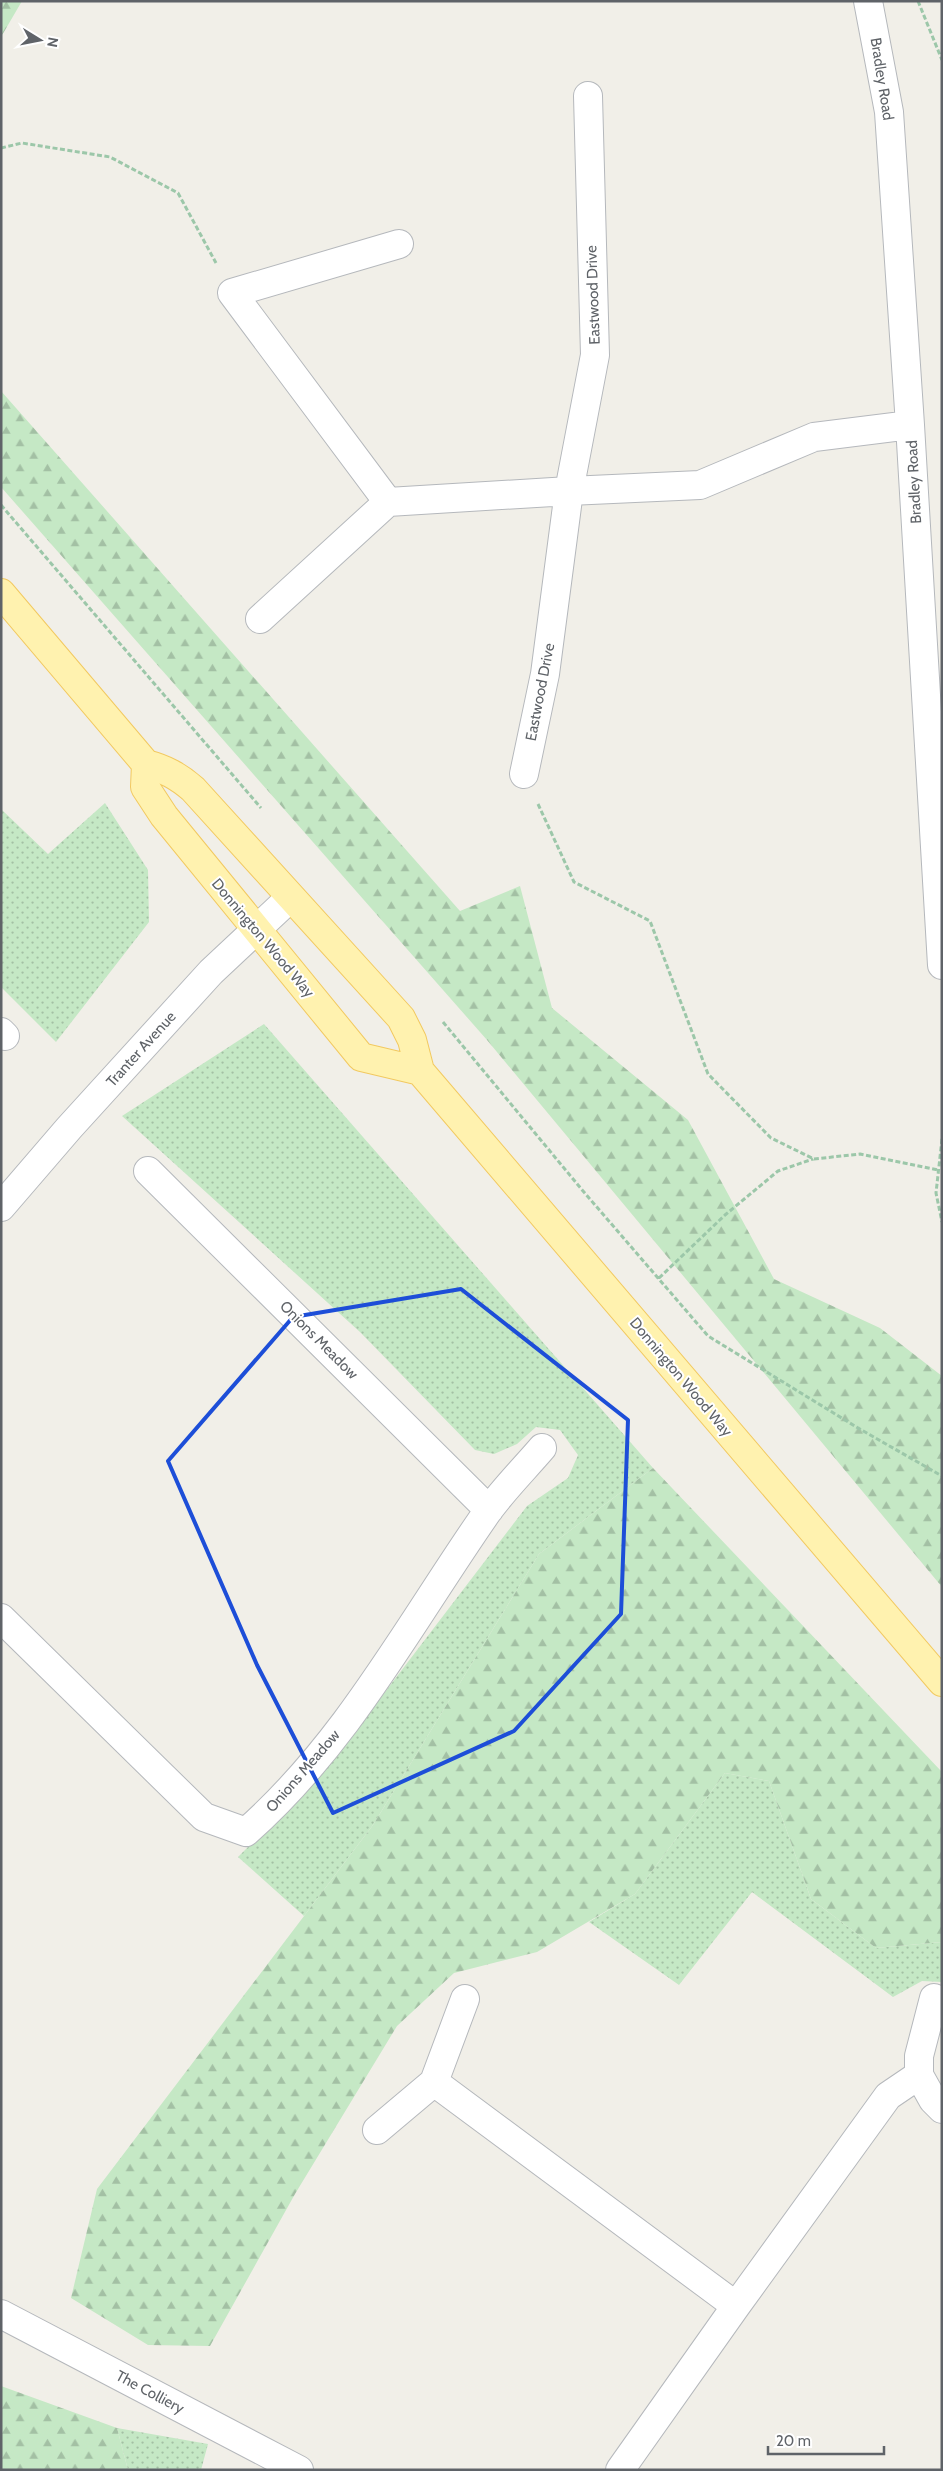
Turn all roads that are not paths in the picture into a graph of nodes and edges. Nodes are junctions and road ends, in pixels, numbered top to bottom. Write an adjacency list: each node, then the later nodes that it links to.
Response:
1 (868, 1): 4 (street, Bradley Road)
2 (588, 96): 5 (street, Eastwood Drive)
3 (399, 244): 6 (street)
4 (910, 425): 5 (street); 13 (street, Bradley Road)
5 (569, 491): 6 (street); 10 (street, Eastwood Drive)
6 (388, 502): 8 (street)
7 (1, 593): 9 (main road)
8 (260, 618)
9 (146, 764): 11 (main road, Donnington Wood Way); 12 (main road, Donnington Wood Way)
10 (524, 774)
11 (290, 898): 12 (street, Tranter Avenue); 14 (main road, Donnington Wood Way)
12 (255, 930): 14 (main road, Donnington Wood Way); 16 (street, Tranter Avenue)
13 (942, 965)
14 (420, 1071): 20 (main road, Donnington Wood Way)
15 (148, 1171): 18 (street, Onions Meadow)
16 (1, 1207)
17 (542, 1448): 18 (street, Onions Meadow)
18 (489, 1510): 19 (street, Onions Meadow)
19 (1, 1618)
20 (942, 1682)
21 (934, 1998): 23 (street)
22 (465, 1999): 24 (street)
23 (919, 2076): 25 (street); 27 (street)
24 (434, 2082): 26 (street); 27 (street)
25 (942, 2109)
26 (377, 2130)
27 (736, 2306): 31 (street)
28 (1, 2314): 29 (street, The Colliery)
29 (258, 2460): 30 (street, The Colliery)
30 (299, 2470)
31 (620, 2470)

